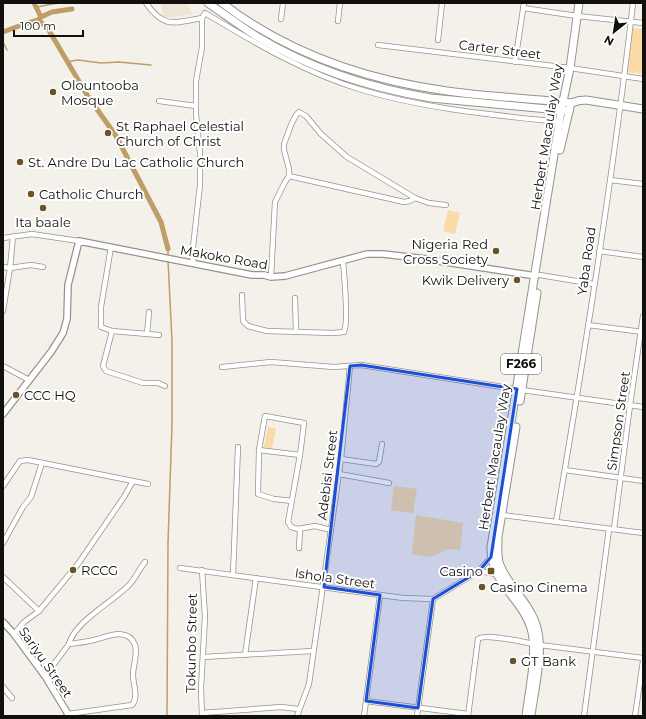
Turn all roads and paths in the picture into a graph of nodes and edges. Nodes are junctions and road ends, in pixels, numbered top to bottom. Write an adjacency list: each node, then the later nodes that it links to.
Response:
1 (146, 3): 11 (street)
2 (208, 3): 26 (main road)
3 (222, 3): 23 (main road)
4 (283, 3): 12 (street)
5 (340, 3): 13 (street)
6 (442, 3): 16 (street)
7 (579, 3): 10 (main road, Herbert Macaulay Way)
8 (633, 3): 14 (street, Yaba Road)
9 (523, 5): 10 (street); 18 (street)
10 (577, 16): 14 (street); 19 (main road, Herbert Macaulay Way)
11 (202, 18): 25 (street); 28 (street)
12 (281, 19)
13 (338, 21)
14 (631, 22): 15 (street); 20 (street, Yaba Road)
15 (643, 23)
16 (438, 40)
17 (378, 45): 18 (street, Carter Street)
18 (515, 62): 19 (street, Carter Street)
19 (570, 68): 20 (street, Carter Street); 23 (main road, Herbert Macaulay Way)
20 (623, 76): 21 (street, Carter Street); 24 (street, Yaba Road)
21 (643, 79)
22 (159, 101): 25 (street)
23 (563, 102): 26 (main road)
24 (620, 105): 26 (main road); 27 (main road); 30 (street, Yaba Road)
25 (196, 106): 41 (street)
26 (567, 108): 28 (main road, Herbert Macaulay Way)
27 (643, 109)
28 (563, 122): 45 (main road, Herbert Macaulay Way / F266)
29 (289, 176): 32 (street); 32 (street); 46 (street)
30 (610, 180): 31 (street); 38 (street, Yaba Road)
31 (643, 184)
32 (415, 198): 33 (street)
33 (446, 205)
34 (13, 237): 35 (street, Makoko Road); 36 (street, Makoko Road); 44 (street)
35 (3, 238)
36 (79, 241): 37 (street, Makoko Road); 62 (street)
37 (111, 247): 41 (street, Makoko Road); 54 (street)
38 (599, 251): 39 (street); 47 (street, Yaba Road)
39 (643, 257)
40 (343, 261): 45 (street, Makoko Road); 46 (street, Makoko Road); 55 (street)
41 (194, 263): 46 (street, Makoko Road)
42 (3, 267): 44 (street)
43 (43, 267): 44 (street)
44 (10, 268): 50 (street)
45 (538, 275): 47 (street); 64 (main road, Herbert Macaulay Way / F266)
46 (271, 277)
47 (594, 284): 53 (street, Yaba Road)
48 (242, 295): 55 (street)
49 (295, 298): 55 (street)
50 (3, 311)
51 (149, 312): 57 (street)
52 (643, 316): 56 (street, Simpson Street)
53 (588, 325): 56 (street); 65 (street, Yaba Road)
54 (112, 331): 57 (street); 63 (street)
55 (296, 332)
56 (642, 332): 66 (street, Simpson Street)
57 (147, 334): 58 (street)
58 (159, 335)
59 (3, 366): 62 (street)
60 (350, 366): 61 (street); 64 (street); 73 (street, Adebisi Street)
61 (222, 367)
62 (29, 380): 68 (street)
63 (165, 386)
64 (520, 390): 65 (street); 84 (main road, Herbert Macaulay Way / F266); 92 (main road, Herbert Macaulay Way / F266)
65 (577, 397): 66 (street); 75 (street, Yaba Road)
66 (630, 405): 67 (street); 77 (street, Simpson Street)
67 (643, 407)
68 (3, 414)
69 (382, 444): 73 (street)
70 (238, 447): 98 (street)
71 (259, 450): 72 (street); 72 (street); 83 (street)
72 (300, 455): 83 (street)
73 (341, 459): 76 (street, Adebisi Street)
74 (42, 463): 78 (street); 82 (street); 90 (street)
75 (564, 470): 77 (street); 85 (street, Yaba Road)
76 (339, 474): 80 (street); 88 (street, Adebisi Street)
77 (621, 479): 79 (street); 87 (street, Simpson Street)
78 (133, 481): 81 (street); 104 (street)
79 (643, 481)
80 (389, 483)
81 (148, 484)
82 (3, 486)
83 (292, 501): 86 (street)
84 (502, 515): 85 (street); 108 (main road, Herbert Macaulay Way / F266)
85 (556, 522): 87 (street)
86 (300, 529): 88 (street); 91 (street)
87 (612, 529): 89 (street); 110 (street, Simpson Street)
88 (331, 530): 101 (street, Adebisi Street)
89 (643, 533)
90 (3, 543)
91 (299, 548)
92 (491, 557): 96 (street); 97 (main road, Herbert Macaulay Way / F266)
93 (145, 562): 107 (street)
94 (180, 568): 95 (street, Ishola Street)
95 (202, 570): 98 (street, Ishola Street); 112 (street, Tokunbo Street)
96 (479, 571): 97 (street); 103 (street)
97 (496, 574): 108 (main road, Herbert Macaulay Way / F266)
98 (233, 575): 100 (street, Ishola Street)
99 (3, 577): 104 (street)
100 (256, 578): 101 (street, Ishola Street); 111 (street)
101 (324, 587): 102 (street, Ishola Street); 109 (street, Adebisi Street)
102 (380, 595): 103 (street, Ishola Street); 117 (street)
103 (433, 599): 118 (street)
104 (39, 611): 106 (street)
105 (3, 622): 106 (street, Sariyu Street)
106 (14, 634): 114 (street, Sariyu Street)
107 (70, 644): 114 (street); 121 (street)
108 (537, 645): 110 (street); 122 (street); 126 (main road, Herbert Macaulay Way / F266); 127 (main road, Herbert Macaulay Way / F266)
109 (313, 651): 111 (street); 119 (street, Adebisi Street)
110 (592, 653): 113 (street); 128 (street, Simpson Street)
111 (245, 655): 112 (street)
112 (203, 657): 120 (street, Tokunbo Street)
113 (643, 660): 129 (street)
114 (45, 676): 121 (street, Sariyu Street)
115 (3, 687): 116 (street)
116 (12, 698)
117 (366, 701): 118 (street); 124 (street)
118 (418, 708): 122 (street); 125 (street)
119 (298, 709): 120 (street); 123 (street, Adebisi Street)
120 (202, 714)
121 (68, 715)
122 (468, 715)
123 (297, 716)
124 (364, 716)
125 (417, 716)
126 (526, 716)
127 (530, 716)
128 (584, 716)
129 (635, 716)

